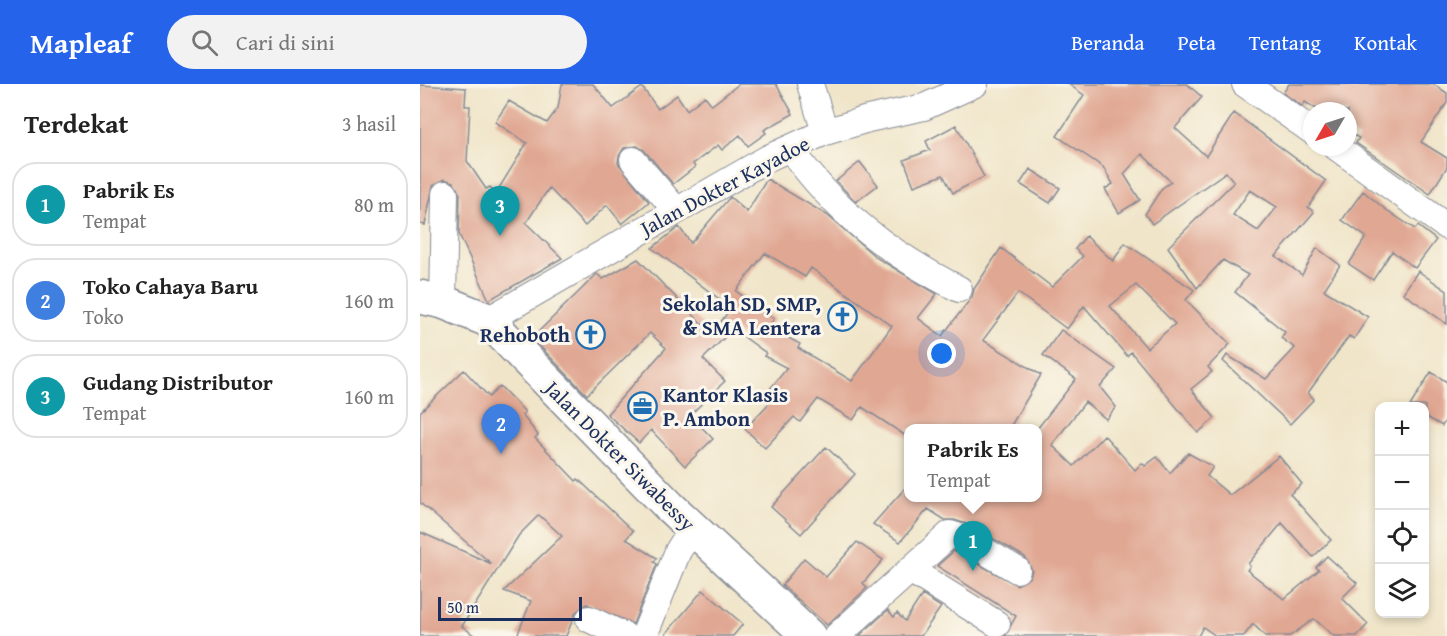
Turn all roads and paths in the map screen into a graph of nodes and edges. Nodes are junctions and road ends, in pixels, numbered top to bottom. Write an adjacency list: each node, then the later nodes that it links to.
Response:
1 (810, 84): 5 (street)
2 (975, 84): 5 (street, Jalan Dokter Kayadoe)
3 (1245, 84): 4 (street)
4 (1303, 125)
5 (825, 132): 6 (street, Jalan Dokter Kayadoe)
6 (790, 148): 10 (street, Jalan Dokter Kayadoe); 12 (street)
7 (1348, 156): 11 (street)
8 (633, 160): 10 (street)
9 (445, 194): 13 (street)
10 (676, 210): 14 (street, Jalan Dokter Kayadoe)
11 (1447, 227)
12 (958, 289)
13 (431, 299): 14 (main road, Jalan Dokter Siwabessy)
14 (488, 320): 15 (main road, Jalan Dokter Siwabessy)
15 (697, 534): 21 (street); 22 (main road, Jalan Dokter Siwabessy)
16 (910, 570): 17 (street); 19 (street); 23 (street)
17 (1017, 570)
18 (589, 619): 20 (street)
19 (997, 624)
20 (625, 636)
21 (644, 636)
22 (809, 636)
23 (837, 636)

